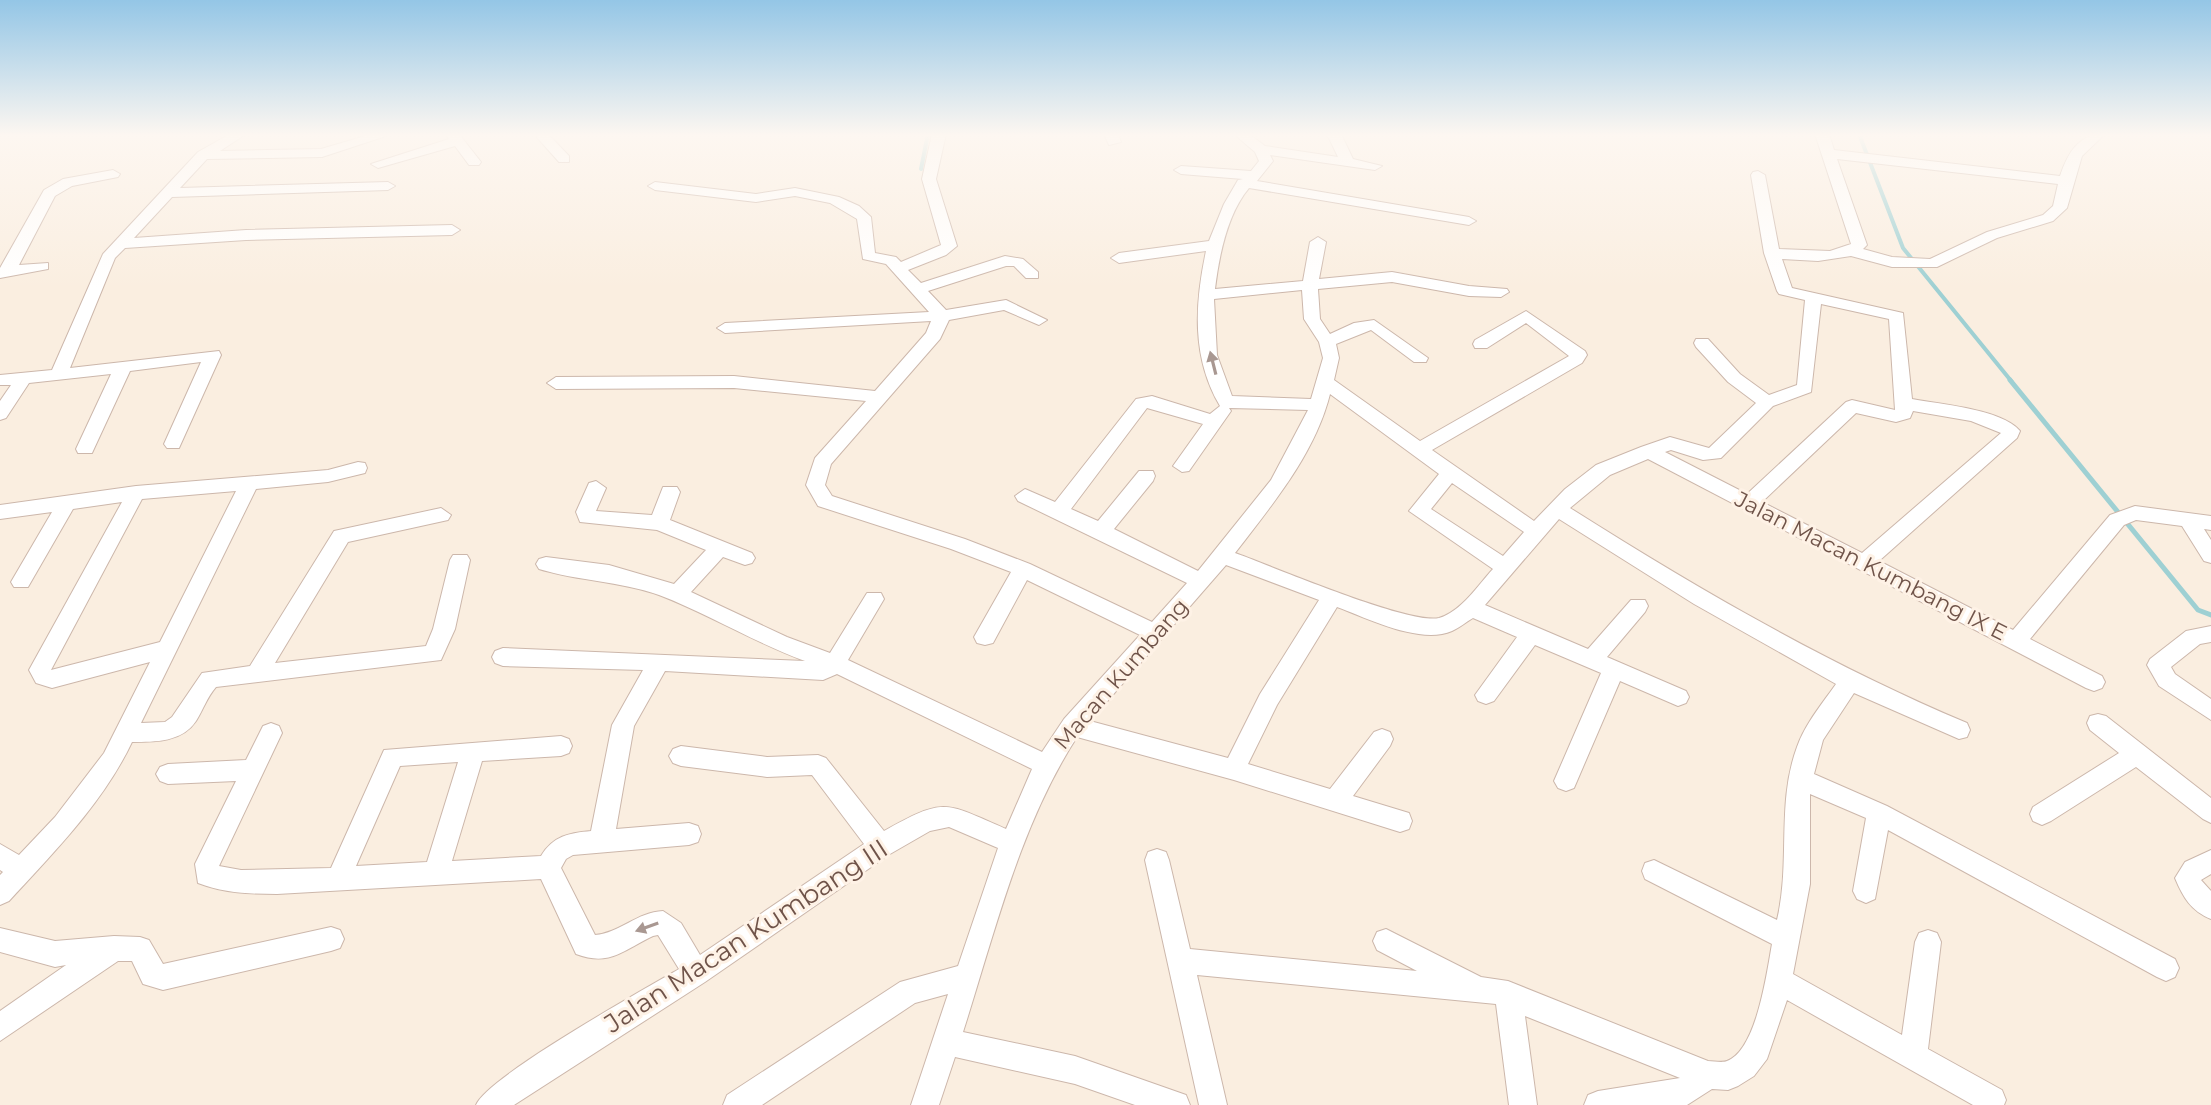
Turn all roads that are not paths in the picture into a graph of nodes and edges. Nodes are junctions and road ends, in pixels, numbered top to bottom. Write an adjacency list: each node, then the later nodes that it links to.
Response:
1 (62, 186): 22 (street)
2 (176, 186): 11 (street)
3 (388, 186): 11 (street)
4 (655, 186): 21 (street)
5 (931, 186): 21 (street)
6 (1243, 186): 16 (street)
7 (1282, 186): 12 (street)
8 (1760, 186): 18 (street)
9 (1841, 186): 17 (street)
10 (2064, 186): 17 (street)
11 (169, 193): 15 (street)
12 (1469, 221)
13 (452, 230): 15 (street)
14 (1318, 242): 24 (street, Macan Kumbang)
15 (120, 244): 37 (street)
16 (1215, 245): 19 (street); 27 (street)
17 (1851, 251): 18 (street)
18 (1772, 253): 28 (street)
19 (1119, 258)
20 (42, 266): 22 (street)
21 (898, 268): 25 (street)
22 (4, 272)
23 (1032, 275): 25 (street)
24 (1310, 287): 26 (street); 27 (street); 32 (street, Macan Kumbang)
25 (918, 289): 29 (street)
26 (1501, 292)
27 (1205, 295): 43 (street, one-way to 27)
28 (1813, 298): 44 (street); 45 (street)
29 (942, 316): 30 (street); 31 (street); 42 (street)
30 (1039, 320)
31 (725, 328)
32 (1327, 342): 35 (street); 41 (street, Macan Kumbang)
33 (1702, 343): 44 (street)
34 (1481, 344): 52 (street)
35 (1420, 358)
36 (123, 367): 37 (street); 49 (street); 51 (street)
37 (59, 375): 38 (street)
38 (24, 378): 39 (street); 47 (street)
39 (0, 380)
40 (556, 383): 42 (street)
41 (1326, 383): 46 (street, Macan Kumbang); 52 (street)
42 (879, 397): 81 (street)
43 (1226, 402): 46 (street); 48 (street)
44 (1767, 402): 50 (street)
45 (1903, 403): 63 (street); 78 (street)
46 (1319, 405): 74 (street, Macan Kumbang)
47 (0, 414)
48 (1216, 422): 53 (street); 66 (street)
49 (173, 444)
50 (1654, 448): 63 (street, Jalan Macan Kumbang IX E); 64 (street)
51 (85, 449)
52 (1420, 450): 55 (street)
53 (1182, 466)
54 (358, 468): 57 (street)
55 (1450, 473): 72 (street); 80 (street)
56 (1146, 476): 71 (street)
57 (249, 483): 60 (street); 94 (street)
58 (596, 488): 69 (street)
59 (670, 492): 69 (street)
60 (136, 493): 62 (street); 94 (street)
61 (1025, 496): 66 (street)
62 (67, 502): 65 (street); 83 (street)
63 (1749, 503): 78 (street, Jalan Macan Kumbang IX E)
64 (1558, 509): 72 (street); 101 (street)
65 (0, 512)
66 (1058, 512): 71 (street)
67 (441, 515): 100 (street)
68 (2188, 520): 70 (street); 75 (street); 93 (street)
69 (659, 523): 73 (street)
70 (2211, 523)
71 (1101, 531): 82 (street)
72 (1536, 531): 80 (street)
73 (720, 548): 76 (street); 84 (street)
74 (1222, 556): 82 (street, Macan Kumbang); 85 (street)
75 (2211, 556)
76 (745, 558)
77 (460, 560): 100 (street)
78 (1864, 563): 93 (street, Jalan Macan Kumbang IX E)
79 (546, 564): 84 (street)
80 (1504, 566): 88 (street)
81 (1023, 569): 89 (street); 92 (street)
82 (1201, 581): 89 (street, Macan Kumbang)
83 (21, 582)
84 (677, 594): 98 (street)
85 (1332, 597): 88 (street); 118 (street)
86 (874, 599): 98 (street)
87 (1638, 606): 96 (street)
88 (1471, 608): 90 (street)
89 (1154, 632): 107 (street, Macan Kumbang)
90 (1531, 634): 96 (street); 103 (street)
91 (2211, 634): 105 (street)
92 (985, 637)
93 (2016, 641): 102 (street, Jalan Macan Kumbang IX E)
94 (169, 648): 109 (street)
95 (503, 657): 97 (street)
96 (1591, 660): 99 (street)
97 (658, 663): 98 (street); 128 (street)
98 (834, 663): 116 (street)
99 (1614, 669): 104 (street); 121 (street)
100 (257, 674): 109 (street)
101 (1850, 681): 108 (street); 120 (street)
102 (2094, 682)
103 (1486, 695)
104 (1678, 697)
105 (2211, 711)
106 (2098, 723): 114 (street)
107 (1072, 726): 116 (street, Macan Kumbang); 118 (street)
108 (1959, 730)
109 (126, 733): 135 (street)
110 (271, 733): 117 (street)
111 (1382, 739): 122 (street)
112 (561, 746): 113 (street)
113 (473, 752): 137 (street); 138 (street)
114 (2137, 754): 123 (street); 125 (street)
115 (681, 756): 130 (street)
116 (1046, 765): 129 (street, Macan Kumbang)
117 (253, 770): 119 (street); 138 (street)
118 (1234, 770): 122 (street)
119 (168, 774)
120 (1801, 779): 124 (street); 142 (street)
121 (1566, 781)
122 (1336, 800): 126 (street)
123 (2211, 812)
124 (1879, 813): 139 (street); 149 (street)
125 (2042, 814)
126 (1400, 821)
127 (689, 834): 128 (street)
128 (601, 843): 134 (street)
129 (1012, 843): 130 (street, Jalan Macan Kumbang III); 151 (street, Macan Kumbang)
130 (881, 846): 150 (street, Jalan Macan Kumbang III)
131 (0, 855): 135 (street)
132 (1157, 860): 148 (street)
133 (2211, 861): 141 (street)
134 (548, 867): 137 (street); 150 (street, one-way to 134)
135 (21, 871): 140 (street)
136 (1654, 871): 142 (street)
137 (436, 873): 138 (street)
138 (339, 877)
139 (1866, 891)
140 (0, 893)
141 (2211, 907)
142 (1785, 937): 152 (street)
143 (331, 939): 147 (street)
144 (0, 940): 147 (street)
145 (1386, 941): 153 (street)
146 (1928, 942): 157 (street)
147 (114, 948): 155 (street)
148 (1182, 961): 153 (street); 164 (street)
149 (2166, 968)
150 (696, 973): 160 (street, Jalan Macan Kumbang III)
151 (966, 977): 156 (street, Macan Kumbang); 161 (street)
152 (1779, 981): 157 (street); 158 (street)
153 (1477, 988): 154 (street)
154 (1508, 994): 158 (street); 165 (street)
155 (0, 1027)
156 (948, 1042): 162 (street, Macan Kumbang); 163 (street)
157 (1913, 1055): 159 (street)
158 (1708, 1075): 166 (street)
159 (1992, 1100)
160 (490, 1105)
161 (737, 1105)
162 (925, 1105)
163 (1176, 1105)
164 (1213, 1105)
165 (1523, 1105)
166 (1598, 1105)

